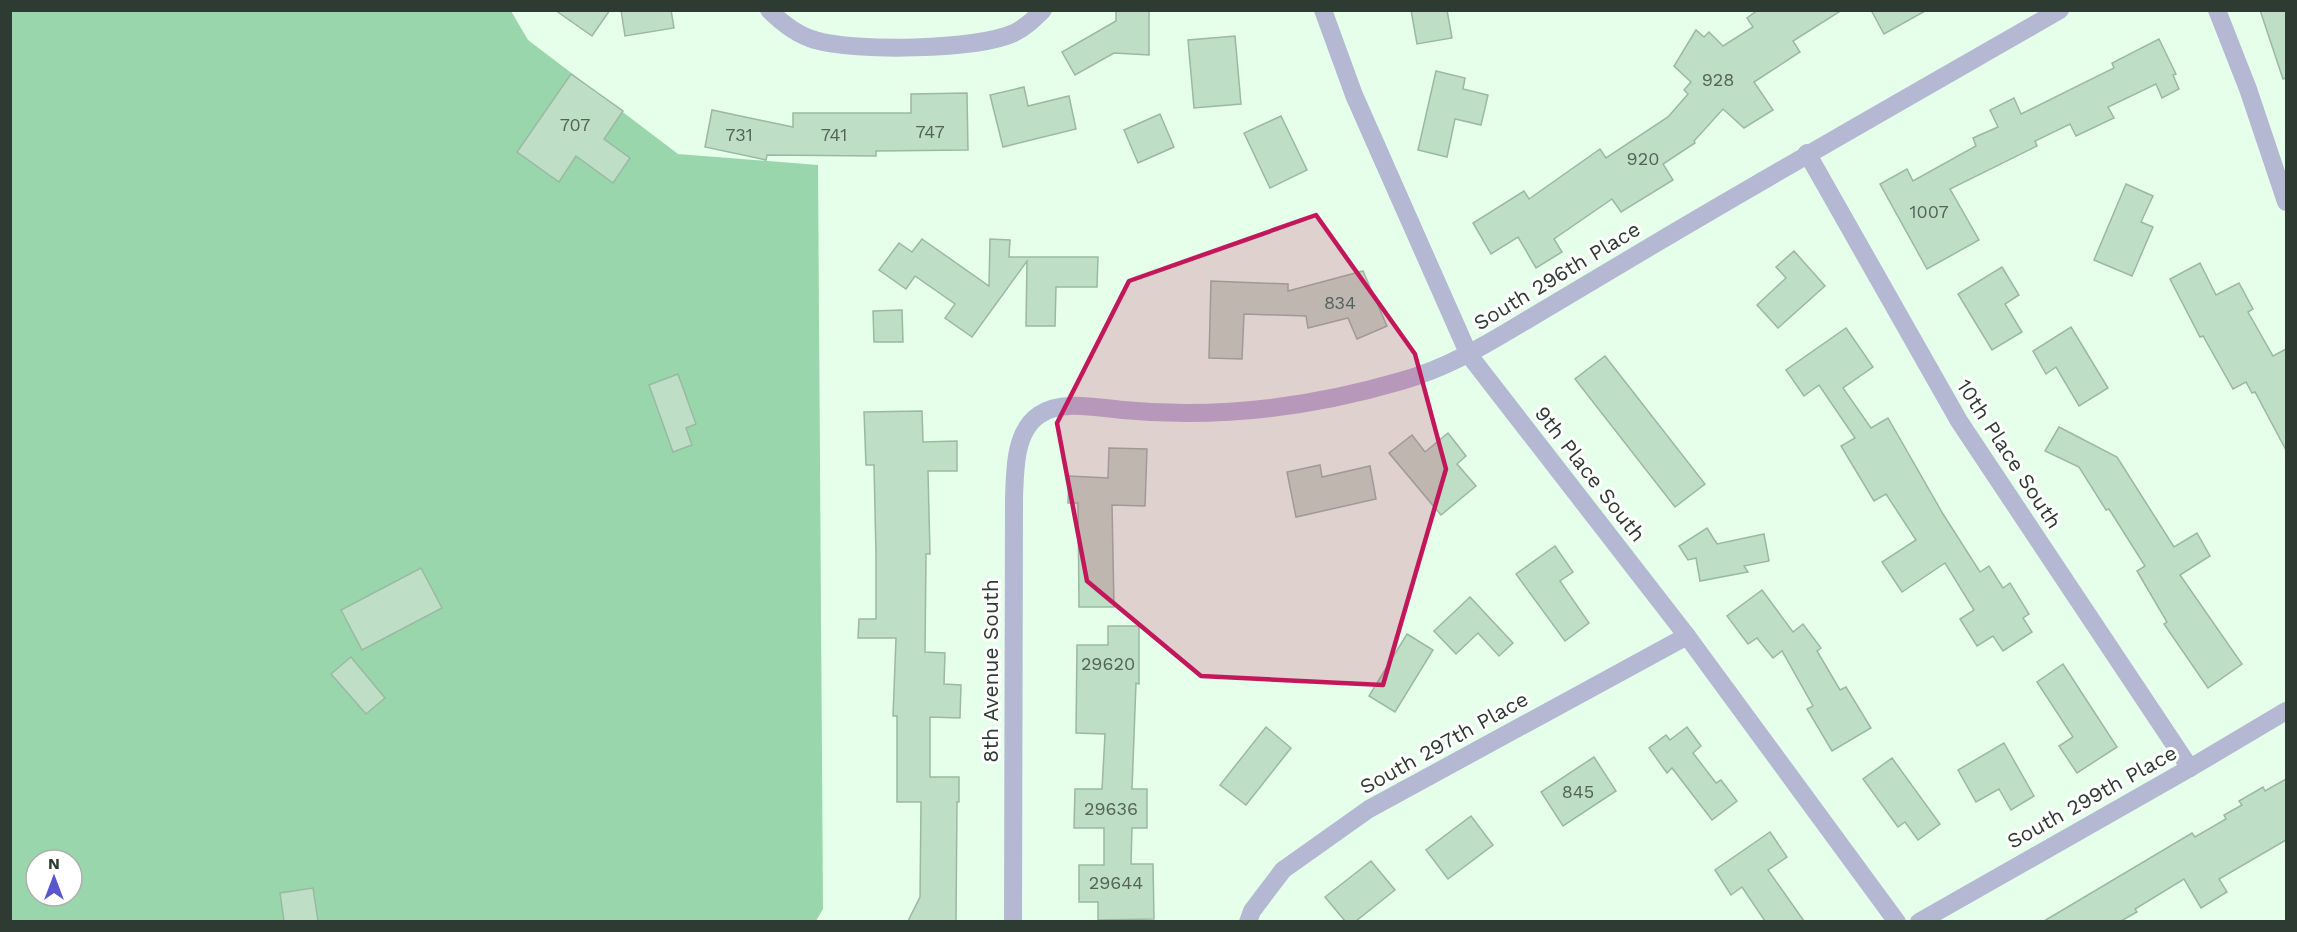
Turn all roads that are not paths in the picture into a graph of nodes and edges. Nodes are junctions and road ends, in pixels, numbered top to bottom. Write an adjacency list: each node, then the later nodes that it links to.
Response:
1 (769, 10): 2 (street)
2 (1043, 10)
3 (1323, 10): 8 (street, 9th Place South)
4 (2060, 10): 6 (street, South 296th Place)
5 (2217, 10): 7 (street)
6 (1808, 153): 8 (street, South 296th Place); 12 (street, 10th Place South)
7 (2286, 202)
8 (1469, 355): 9 (street, South 296th Place); 10 (street, 9th Place South)
9 (1030, 423): 13 (street, 8th Avenue South)
10 (1687, 636): 14 (street, South 297th Place); 15 (street, 9th Place South)
11 (2286, 711): 12 (street, South 299th Place)
12 (2190, 768): 16 (street, South 299th Place)
13 (1013, 921)
14 (1248, 921)
15 (1897, 921)
16 (1919, 921)

